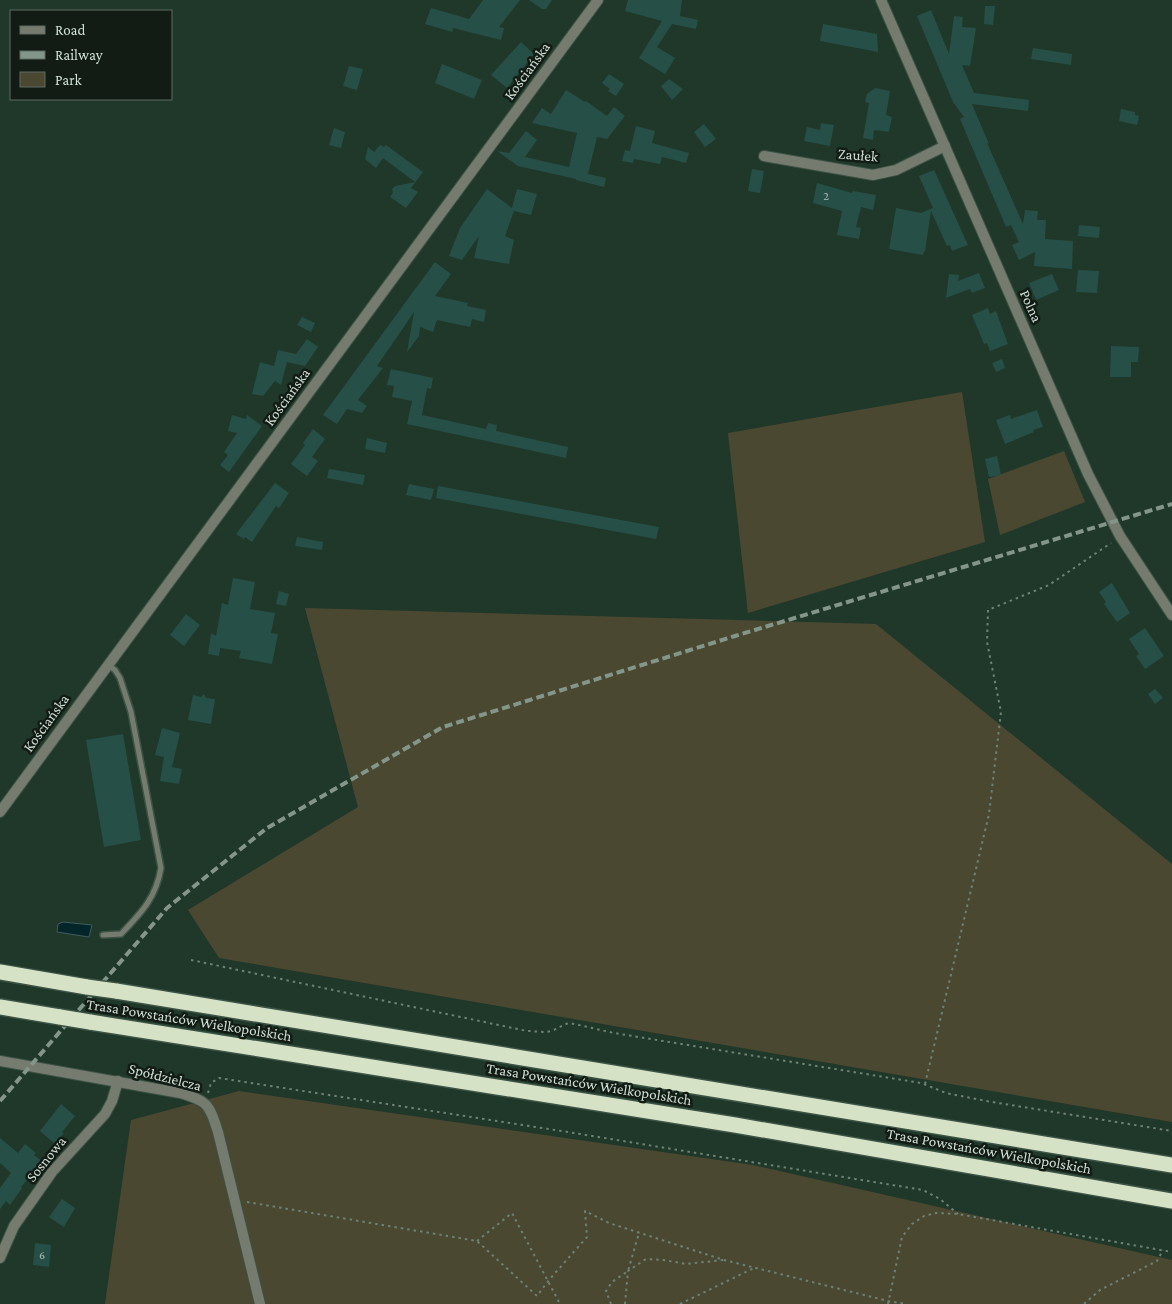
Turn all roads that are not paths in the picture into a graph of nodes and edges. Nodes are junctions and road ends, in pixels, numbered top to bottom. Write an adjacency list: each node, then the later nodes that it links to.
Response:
1 (598, 0): 6 (street, Kościańska)
2 (881, 0): 3 (street, Polna)
3 (945, 146): 4 (street, Zaułek); 5 (street, Polna)
4 (764, 156)
5 (1172, 615)
6 (108, 665): 7 (street, Kościańska); 8 (lane)
7 (0, 812)
8 (103, 935)
9 (0, 972): 13 (highway, Trasa Powstańców Wielkopolskich, bridge)
10 (0, 1007): 14 (highway, Trasa Powstańców Wielkopolskich, bridge)
11 (0, 1061): 12 (street, Spółdzielcza)
12 (118, 1081): 15 (street, Sosnowa); 16 (street, Spółdzielcza)
13 (1172, 1165)
14 (1172, 1201)
15 (0, 1258)
16 (260, 1304)

